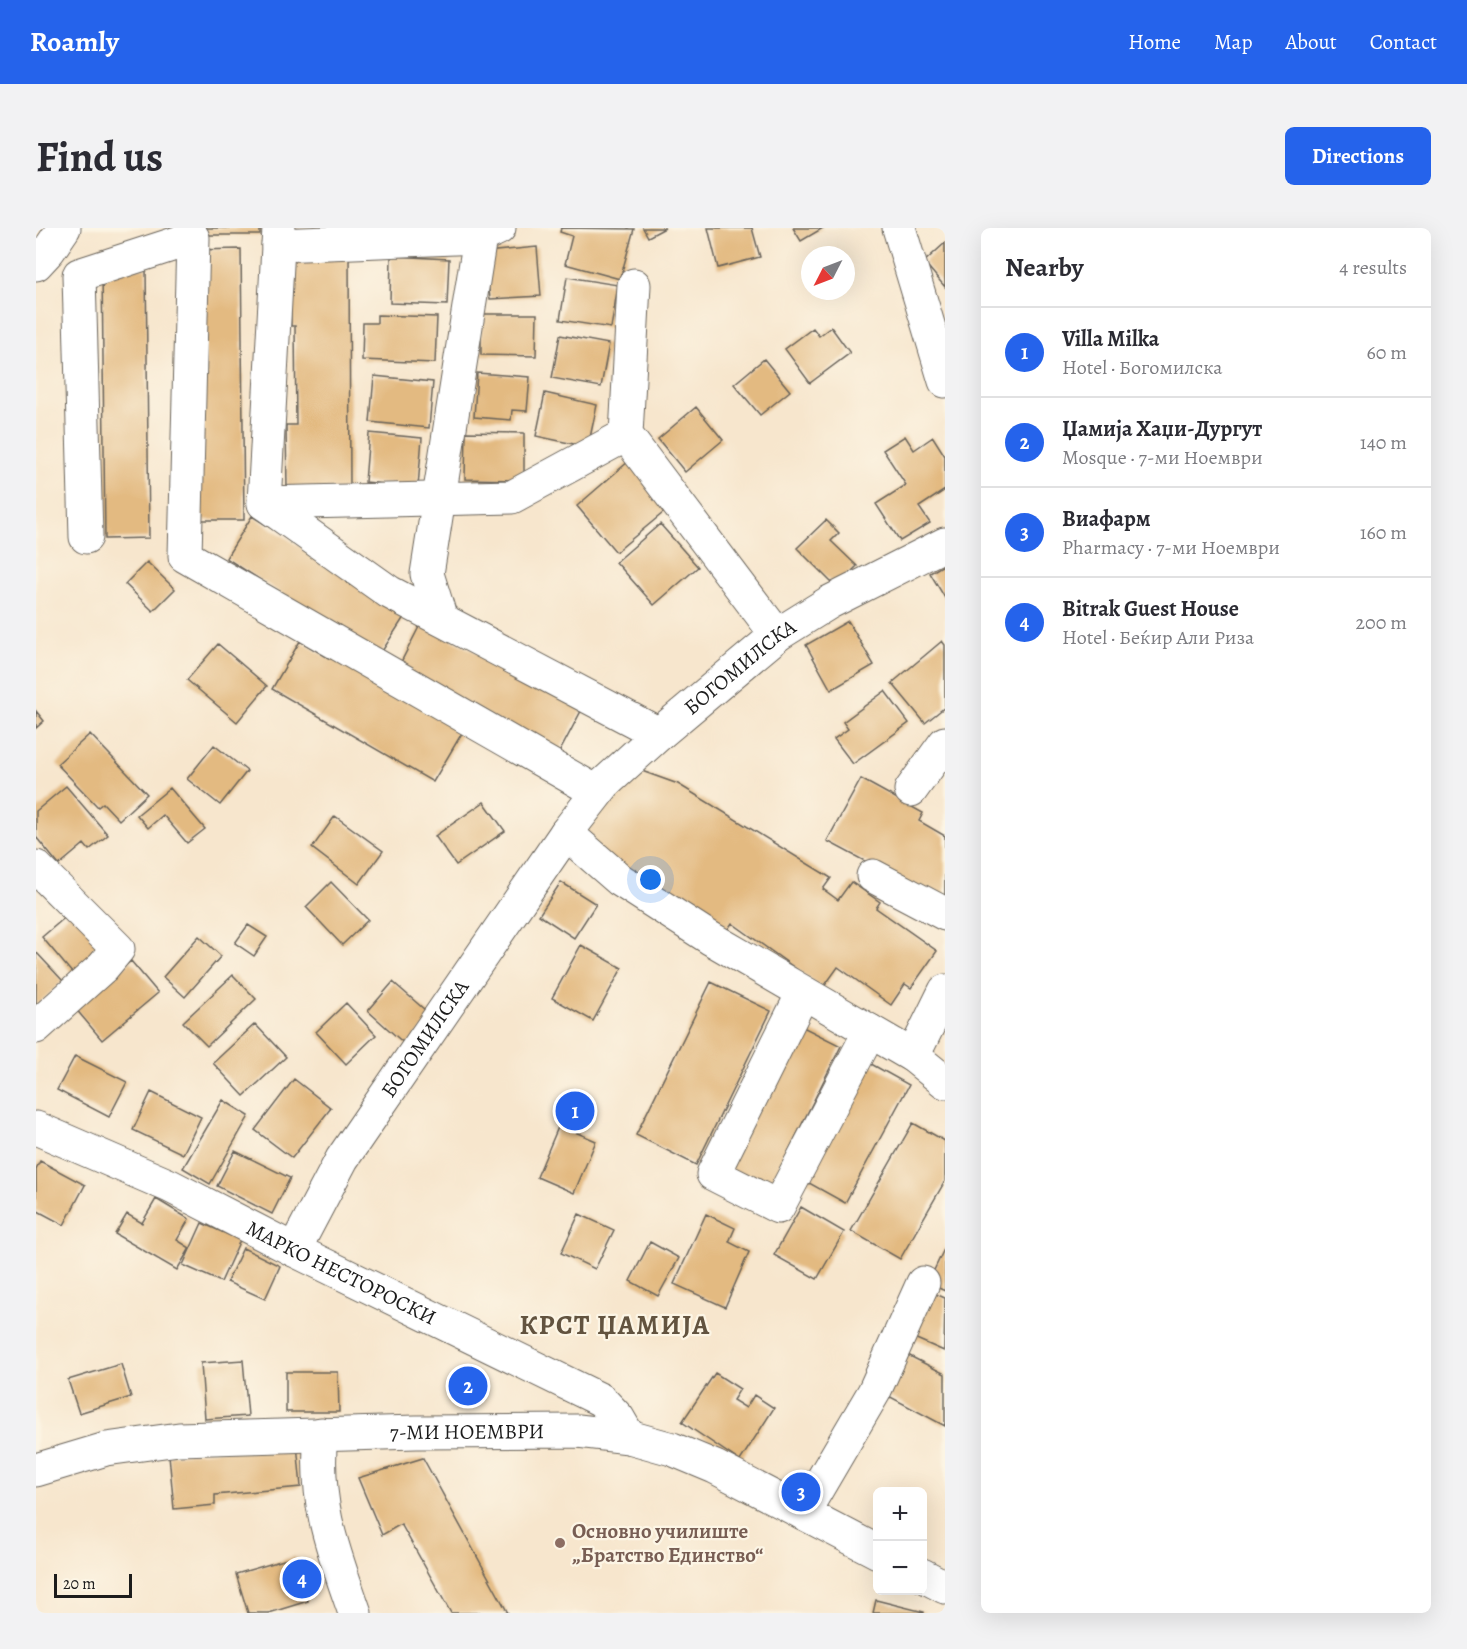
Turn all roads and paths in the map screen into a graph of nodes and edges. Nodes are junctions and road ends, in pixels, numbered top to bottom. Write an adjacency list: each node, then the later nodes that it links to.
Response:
1 (64, 228): 5 (street)
2 (898, 228): 7 (street)
3 (490, 233): 4 (street); 9 (street)
4 (278, 237): 10 (street)
5 (36, 264)
6 (634, 285): 8 (street)
7 (944, 372)
8 (627, 435): 9 (street); 16 (street)
9 (438, 499): 10 (street); 13 (street)
10 (264, 503): 14 (street)
11 (86, 537): 20 (street)
12 (945, 544): 16 (street, БОГОМИЛСКА)
13 (427, 574): 14 (street); 15 (street)
14 (389, 592): 15 (street)
15 (441, 620): 17 (street)
16 (777, 634): 17 (street, БОГОМИЛСКА)
17 (659, 734): 20 (street, БОГОМИЛСКА)
18 (945, 744): 19 (street)
19 (911, 790)
20 (597, 792): 21 (street, БОГОМИЛСКА)
21 (566, 833): 26 (street); 32 (street, БОГОМИЛСКА)
22 (36, 867): 27 (street)
23 (873, 876): 24 (street)
24 (945, 914)
25 (945, 991): 29 (street)
26 (803, 993): 28 (street); 28 (street)
27 (36, 1027)
28 (870, 1031): 29 (street)
29 (913, 1056): 30 (street)
30 (945, 1082)
31 (36, 1128): 32 (street, МАРКО НЕСТОРОСКИ)
32 (294, 1250): 35 (street, МАРКО НЕСТОРОСКИ)
33 (923, 1283): 37 (street)
34 (321, 1434): 35 (street, 7-МИ НОЕМВРИ); 36 (street, 7-МИ НОЕМВРИ); 41 (street)
35 (630, 1437): 37 (street, 7-МИ НОЕМВРИ)
36 (36, 1470)
37 (803, 1513): 38 (street, 7-МИ НОЕМВРИ)
38 (873, 1549)
39 (927, 1578): 40 (street)
40 (945, 1587)
41 (355, 1613)

